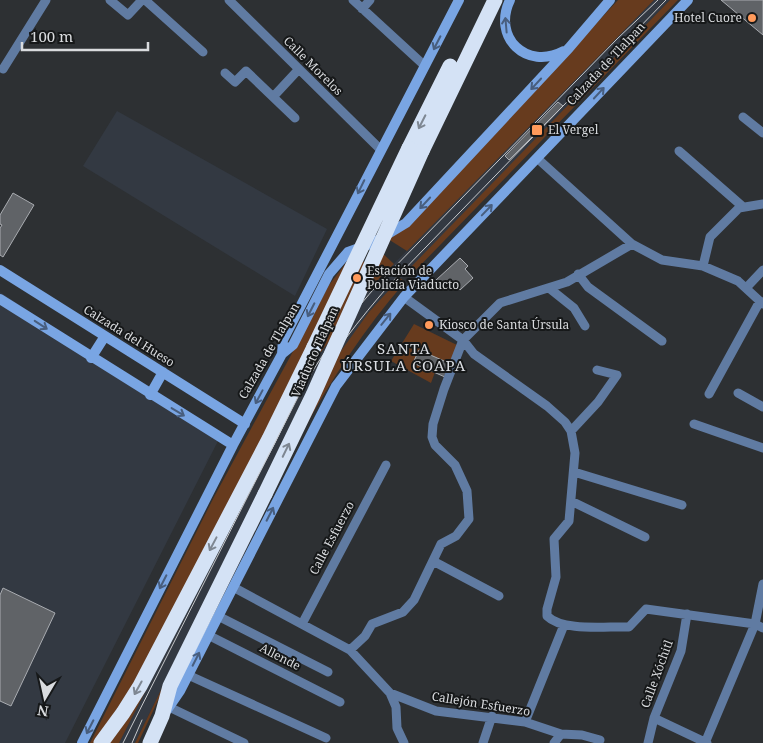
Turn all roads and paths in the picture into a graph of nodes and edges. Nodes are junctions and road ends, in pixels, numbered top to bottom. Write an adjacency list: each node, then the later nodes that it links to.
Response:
1 (46, 0): 17 (street)
2 (110, 0): 3 (street)
3 (144, 0): 15 (street)
4 (229, 0): 18 (street, Calle Morelos)
5 (353, 0): 13 (street)
6 (370, 0): 13 (street)
7 (459, 0): 16 (main road, one-way to 16)
8 (483, 0): 25 (highway, Viaducto Tlalpan, one-way to 25)
9 (494, 0): 25 (highway, Viaducto Tlalpan)
10 (510, 0): 14 (main road, one-way to 10)
11 (610, 0): 14 (main road, Calzada de Tlalpan)
12 (688, 0): 27 (main road, Calzada de Tlalpan, one-way to 12)
13 (362, 9): 16 (street)
14 (569, 48): 44 (main road, Calzada de Tlalpan, one-way to 44)
15 (203, 52)
16 (425, 66): 24 (main road)
17 (3, 69)
18 (299, 69): 20 (street); 24 (street, Calle Morelos)
19 (225, 73): 20 (street)
20 (273, 97): 21 (street)
21 (295, 118)
22 (743, 118): 23 (street)
23 (763, 133)
24 (380, 149): 44 (main road, one-way to 44)
25 (415, 150): 77 (highway, Viaducto Tlalpan, one-way to 25, bridge); 85 (highway, Viaducto Tlalpan, one-way to 85, bridge)
26 (679, 151): 29 (street)
27 (538, 158): 30 (street); 37 (main road, Calzada de Tlalpan, one-way to 27)
28 (763, 204): 29 (street)
29 (742, 206): 31 (street)
30 (632, 244): 31 (street); 34 (street)
31 (703, 266): 35 (street)
32 (0, 270): 41 (main road, Calzada del Hueso)
33 (763, 270): 35 (street)
34 (578, 274): 36 (street); 43 (street)
35 (747, 287): 39 (street)
36 (549, 288): 40 (street); 42 (street)
37 (404, 297): 42 (street); 64 (main road, Calzada de Tlalpan, one-way to 37)
38 (0, 299): 45 (main road, one-way to 45)
39 (761, 302): 49 (street)
40 (585, 326)
41 (105, 336): 45 (main road); 47 (main road, Calzada del Hueso)
42 (463, 340): 54 (street); 62 (street)
43 (662, 340)
44 (282, 354): 52 (main road, Calzada de Tlalpan, one-way to 52)
45 (92, 358): 50 (main road)
46 (597, 370): 54 (street)
47 (163, 372): 50 (main road); 52 (main road, Calzada del Hueso)
48 (738, 393): 51 (street)
49 (709, 394)
50 (150, 395): 55 (main road, one-way to 55)
51 (763, 407)
52 (245, 424): 55 (main road, Calzada de Tlalpan)
53 (694, 424): 56 (street)
54 (571, 431): 58 (street)
55 (233, 445): 84 (main road, Calzada de Tlalpan, one-way to 84)
56 (763, 448)
57 (386, 465): 68 (street, Calle Esfuerzo)
58 (574, 472): 59 (street); 60 (street)
59 (571, 501): 61 (street); 69 (street)
60 (682, 505)
61 (645, 537)
62 (433, 561): 65 (street); 72 (street)
63 (763, 584): 70 (street)
64 (233, 587): 67 (main road, Calzada de Tlalpan); 68 (street)
65 (499, 596)
66 (687, 614): 69 (street); 70 (street); 79 (street, Calle Xóchitl)
67 (218, 616): 71 (main road, Calzada de Tlalpan); 73 (street)
68 (302, 624): 72 (street)
69 (564, 625): 80 (street)
70 (759, 626): 92 (street)
71 (208, 635): 74 (main road, Calzada de Tlalpan, one-way to 71); 76 (street, Allende)
72 (350, 650): 75 (street)
73 (328, 672)
74 (188, 675): 77 (main road, Calzada de Tlalpan); 82 (street)
75 (390, 693): 78 (street, Callejón Esfuerzo); 88 (street)
76 (340, 702)
77 (166, 712): 86 (highway, Calzada de Tlalpan); 87 (street)
78 (492, 716): 80 (street, Callejón Esfuerzo); 89 (street)
79 (654, 718): 91 (street, Calle Xóchitl); 92 (street)
80 (525, 722): 81 (street, Callejón Esfuerzo)
81 (561, 734): 83 (street, Callejón Esfuerzo); 90 (street)
82 (326, 738)
83 (600, 740)
84 (82, 743)
85 (101, 743)
86 (150, 743)
87 (244, 743)
88 (404, 743)
89 (483, 743)
90 (554, 743)
91 (648, 743)
92 (706, 743)

